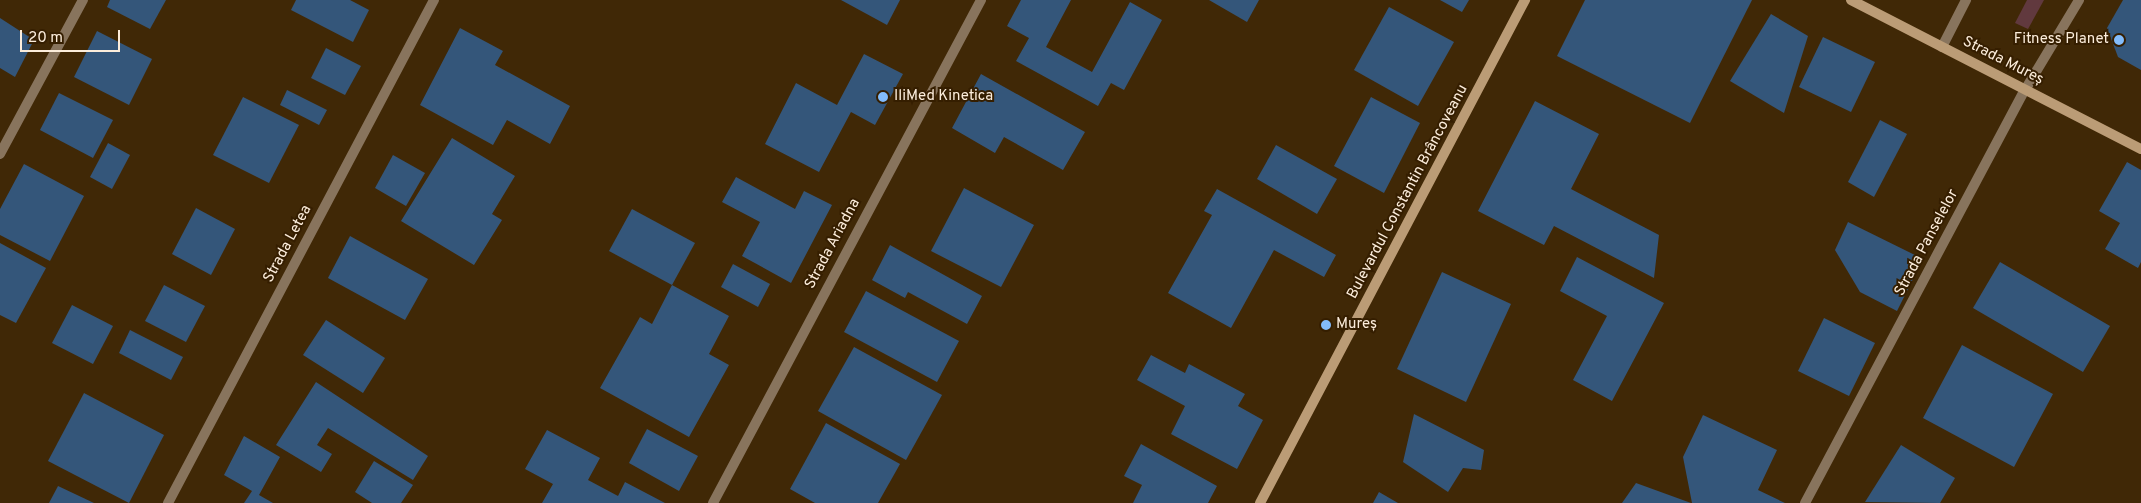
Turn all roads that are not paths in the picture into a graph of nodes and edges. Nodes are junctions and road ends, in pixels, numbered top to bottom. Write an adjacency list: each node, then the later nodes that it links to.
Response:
1 (83, 0): 11 (street)
2 (434, 0): 12 (street, Strada Letea)
3 (980, 0): 13 (street, Strada Ariadna)
4 (1526, 0): 14 (main road, Bulevardul Constantin Brâncoveanu)
5 (1851, 0): 8 (main road, Strada Mureș)
6 (1966, 0): 8 (street)
7 (2080, 0): 9 (street, Strada Panselelor)
8 (1942, 47): 9 (main road, Strada Mureș)
9 (2025, 90): 10 (main road, Strada Mureș); 15 (street, Strada Panselelor)
10 (2141, 149)
11 (0, 154)
12 (168, 503)
13 (713, 503)
14 (1260, 503)
15 (1805, 503)

